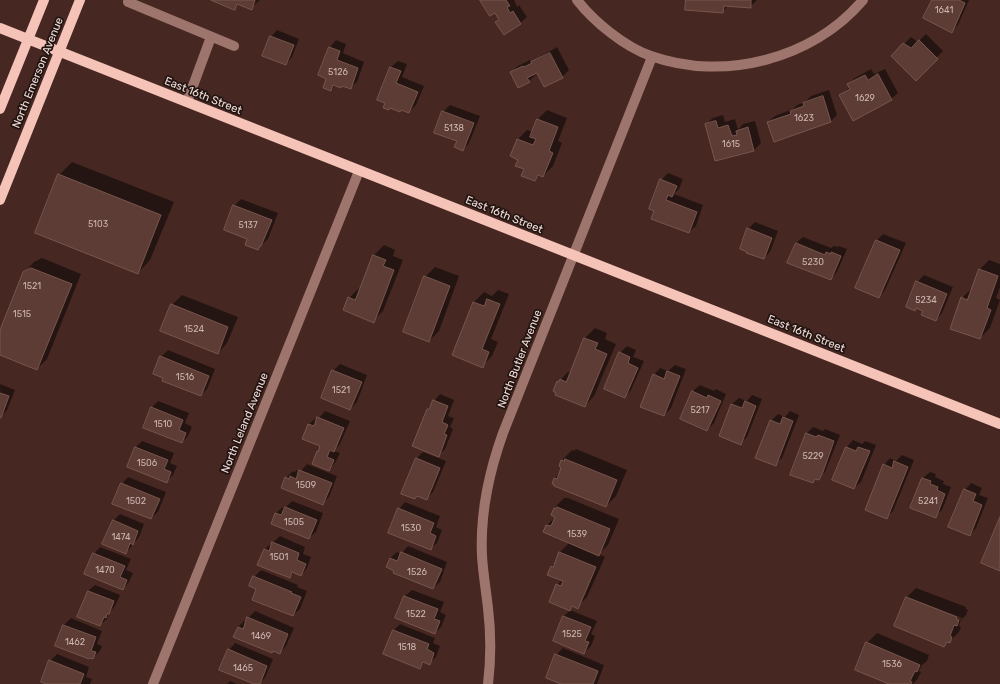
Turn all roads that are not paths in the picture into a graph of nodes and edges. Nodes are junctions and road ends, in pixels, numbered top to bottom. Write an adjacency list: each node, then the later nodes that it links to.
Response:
1 (44, 0): 8 (main road, North Emerson Avenue)
2 (80, 0): 10 (main road, North Emerson Avenue)
3 (129, 0): 7 (street)
4 (577, 0): 11 (street)
5 (863, 0): 11 (street)
6 (0, 28): 8 (main road, East 16th Street)
7 (211, 37): 9 (street); 12 (street)
8 (28, 39): 10 (main road, East 16th Street); 13 (main road, North Emerson Avenue)
9 (234, 46)
10 (59, 52): 12 (main road, East 16th Street); 15 (main road, North Emerson Avenue)
11 (652, 57): 16 (street, North Butler Avenue)
12 (187, 102): 14 (main road, East 16th Street)
13 (0, 109)
14 (359, 171): 16 (main road, East 16th Street); 18 (street, North Leland Avenue)
15 (0, 200)
16 (574, 255): 17 (main road, East 16th Street); 19 (street, North Butler Avenue)
17 (1000, 424)
18 (153, 684)
19 (488, 684)

